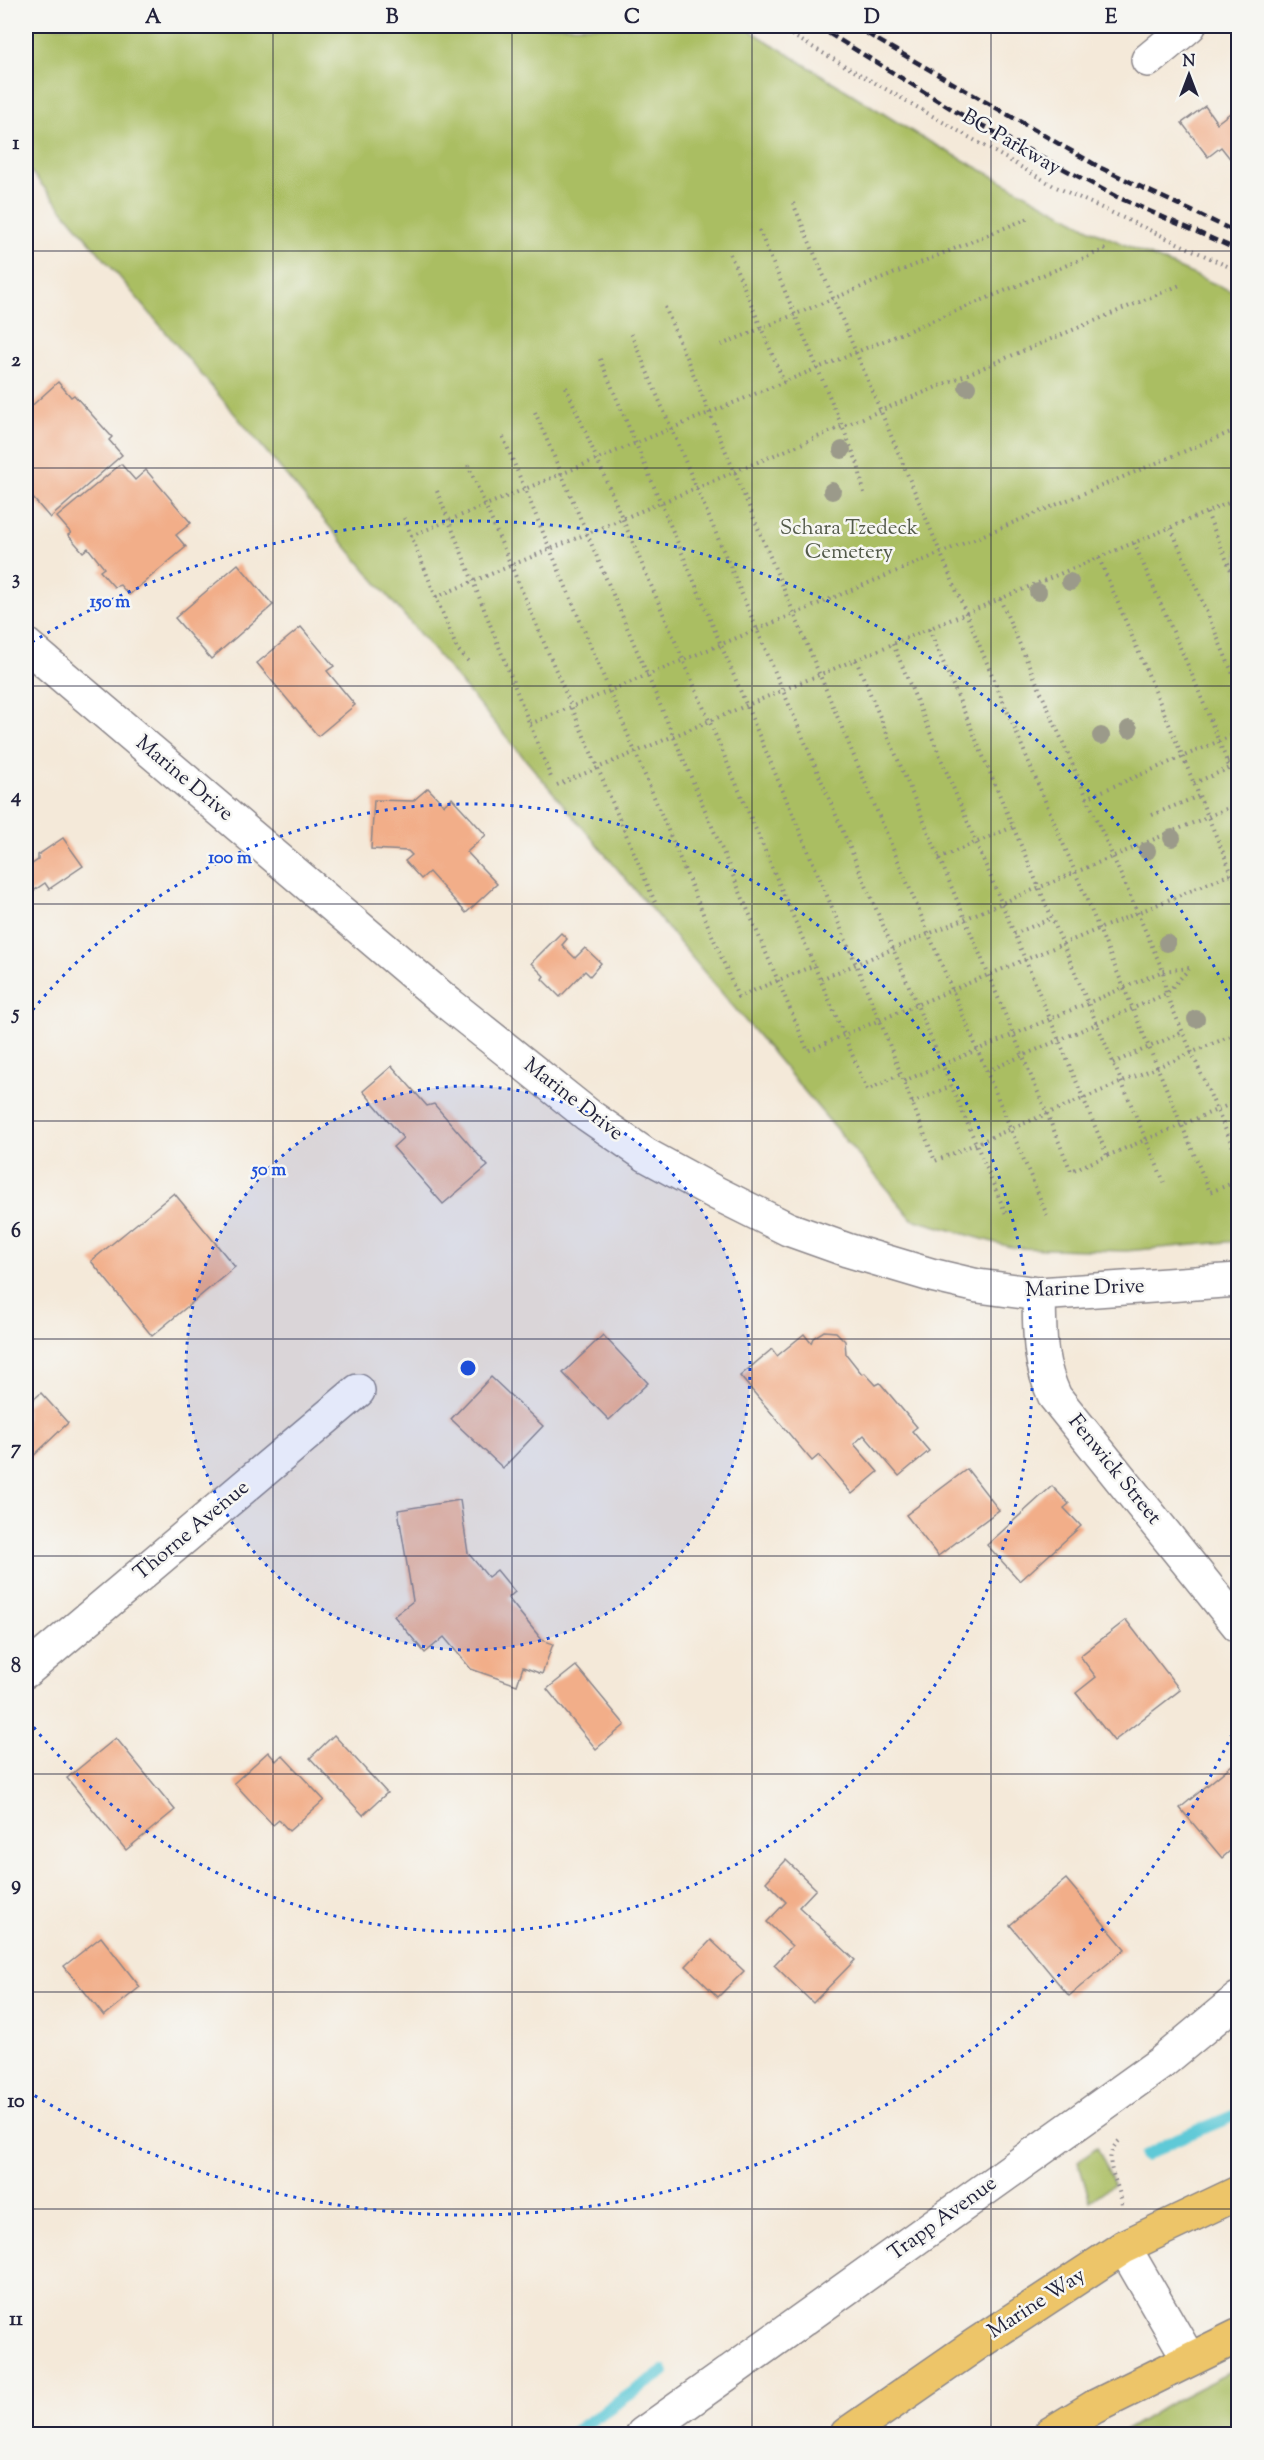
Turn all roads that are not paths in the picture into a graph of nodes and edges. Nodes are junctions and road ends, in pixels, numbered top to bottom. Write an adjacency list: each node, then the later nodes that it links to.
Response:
1 (1189, 26): 2 (street)
2 (1148, 60)
3 (26, 645): 5 (street, Marine Drive)
4 (1239, 1280): 5 (street, Marine Drive)
5 (1039, 1294): 7 (street, Fenwick Street)
6 (358, 1392): 8 (street, Thorne Avenue)
7 (1239, 1625)
8 (26, 1671)
9 (1239, 1999): 14 (street, Trapp Avenue)
10 (1239, 2193): 11 (main road, Marine Way)
11 (1124, 2247): 13 (street); 15 (main road, Marine Way)
12 (1239, 2336): 13 (main road)
13 (1190, 2359): 16 (main road)
14 (643, 2434)
15 (847, 2434)
16 (1050, 2434)

